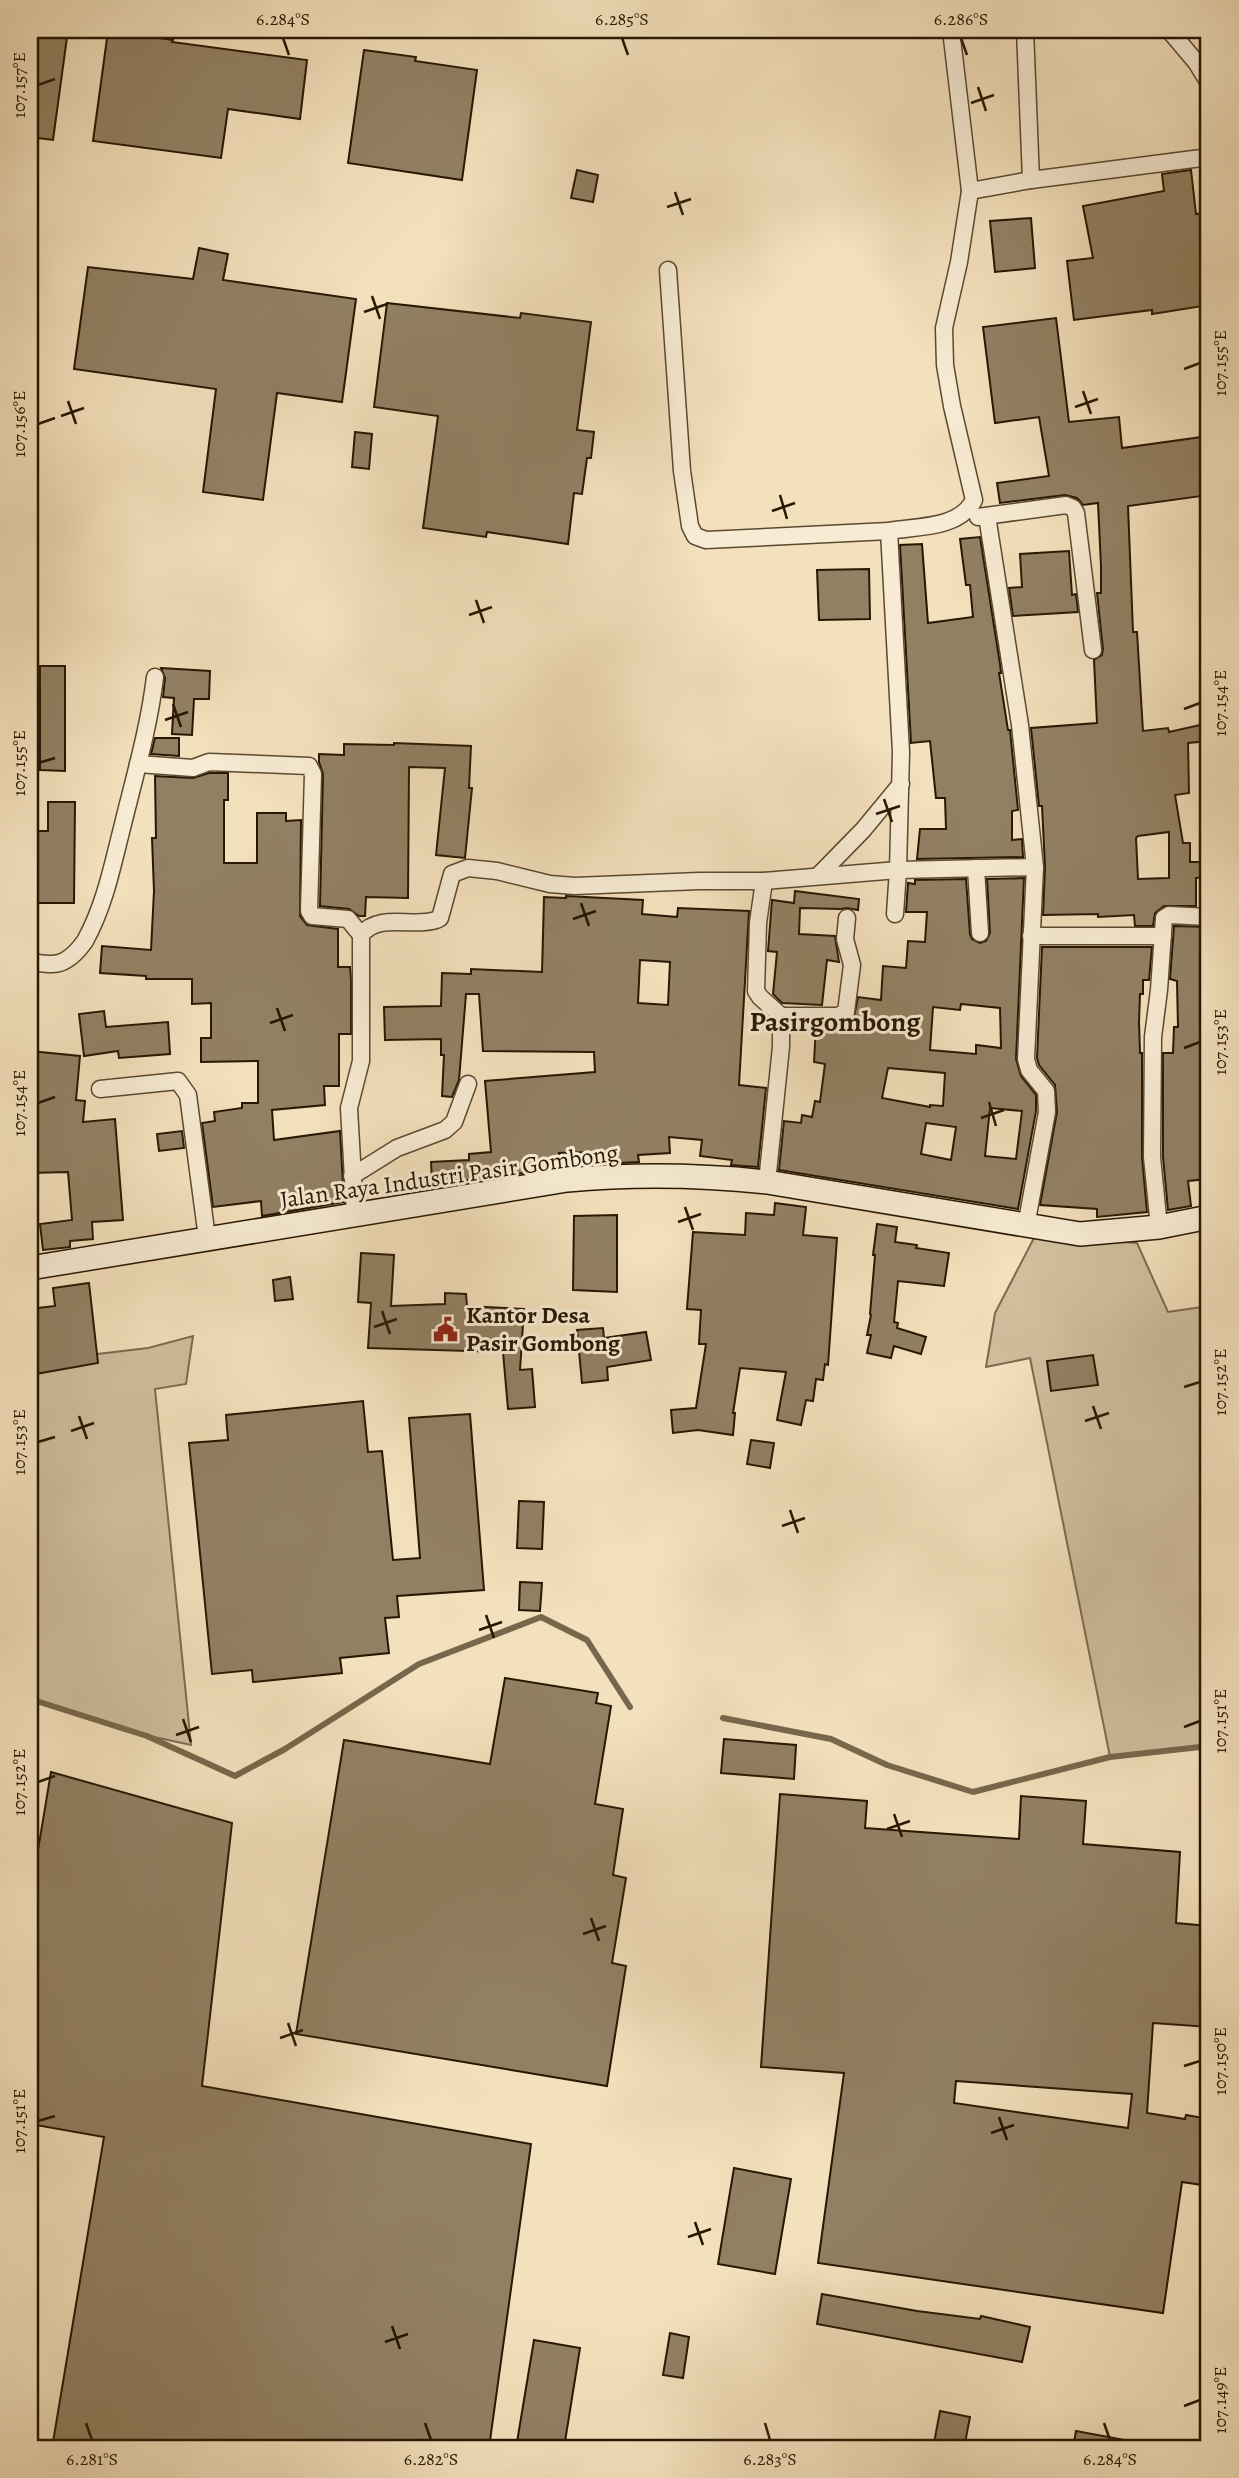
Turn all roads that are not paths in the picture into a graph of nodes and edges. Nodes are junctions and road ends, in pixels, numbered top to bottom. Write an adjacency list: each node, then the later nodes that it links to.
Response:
1 (951, 30): 7 (street)
2 (1025, 30): 6 (street)
3 (1169, 30): 4 (street)
4 (1209, 83)
5 (1209, 157): 6 (street)
6 (1031, 180): 7 (street)
7 (970, 191): 9 (street)
8 (668, 270): 11 (street)
9 (968, 511): 10 (street); 11 (street)
10 (987, 516): 12 (street); 16 (street)
11 (889, 530): 15 (street)
12 (1093, 650)
13 (155, 677): 14 (street)
14 (138, 764): 25 (street); 28 (street)
15 (901, 784): 18 (street); 19 (street)
16 (1035, 867): 17 (street); 26 (street)
17 (976, 868): 18 (street); 24 (street)
18 (898, 870): 19 (street); 21 (street)
19 (820, 876): 20 (street)
20 (764, 881): 25 (street); 29 (street)
21 (895, 914)
22 (1209, 917): 27 (street)
23 (847, 918): 29 (street)
24 (980, 933)
25 (361, 935): 32 (street)
26 (1031, 936): 27 (street); 36 (street)
27 (1163, 936): 37 (street)
28 (30, 962)
29 (781, 1016): 33 (street)
30 (468, 1084): 32 (street)
31 (100, 1090): 38 (street)
32 (352, 1176): 34 (street)
33 (767, 1182): 34 (main road, Jalan Raya Industri Pasir Gombong); 36 (main road, Jalan Raya Industri Pasir Gombong)
34 (355, 1214): 38 (main road, Jalan Raya Industri Pasir Gombong)
35 (1209, 1217): 37 (main road, Jalan Raya Industri Pasir Gombong)
36 (1026, 1226): 37 (main road, Jalan Raya Industri Pasir Gombong)
37 (1159, 1227)
38 (207, 1238): 39 (main road, Jalan Raya Industri Pasir Gombong)
39 (30, 1268)

